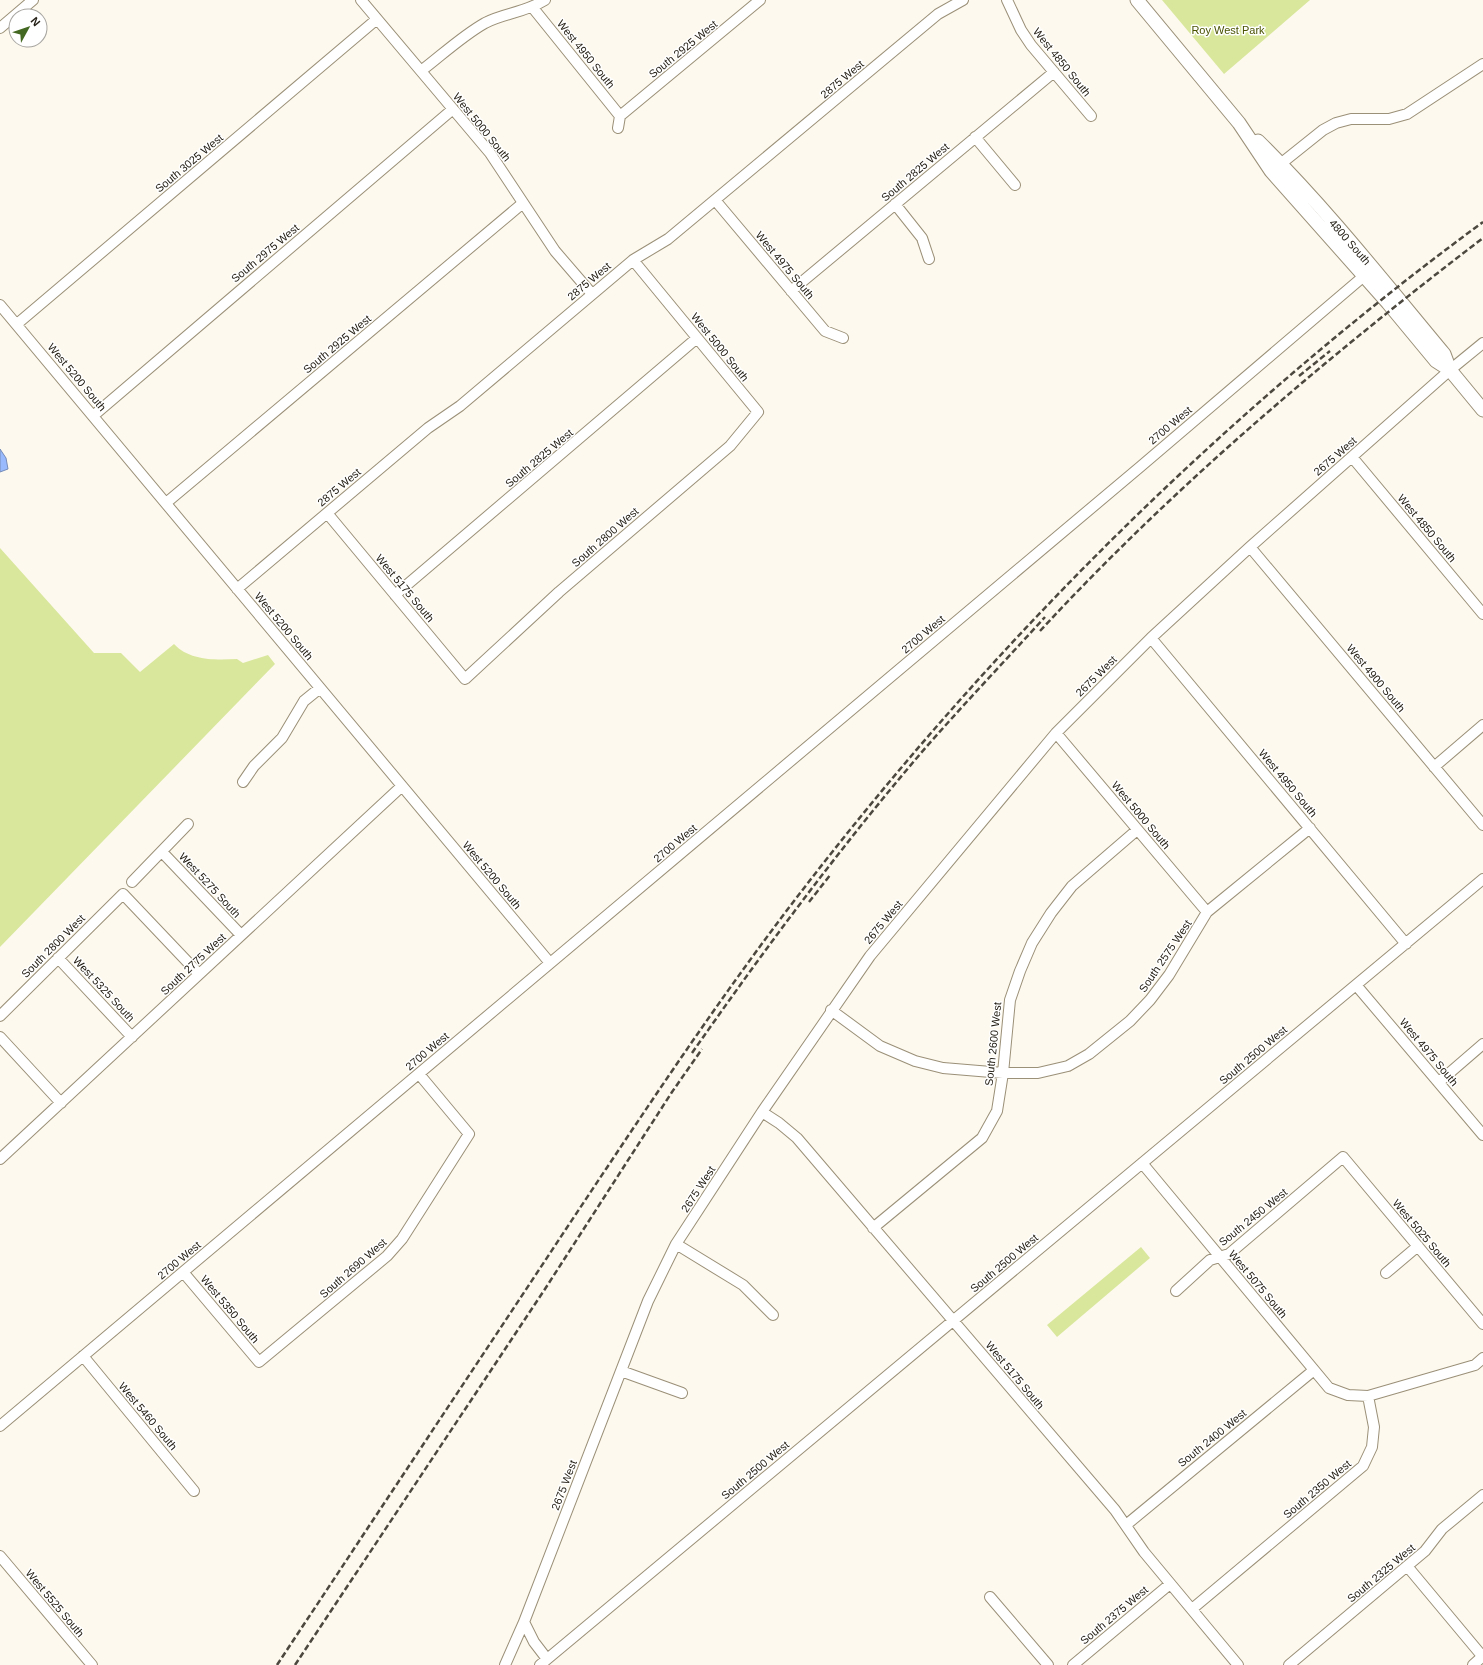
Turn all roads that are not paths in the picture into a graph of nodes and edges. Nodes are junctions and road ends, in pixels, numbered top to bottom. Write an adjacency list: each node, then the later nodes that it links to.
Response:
1 (33, 0): 10 (street)
2 (361, 0): 9 (street, West 5000 South)
3 (545, 0): 8 (street)
4 (760, 0): 15 (street, South 2925 West)
5 (963, 0): 22 (street, 2875 West)
6 (1008, 0): 13 (street, West 4850 South)
7 (1137, 0): 17 (main road, 4800 South)
8 (532, 8): 12 (street); 15 (street, West 4950 South)
9 (377, 19): 12 (street, West 5000 South); 32 (street, South 3025 West)
10 (0, 28)
11 (1483, 64): 20 (street)
12 (421, 71): 14 (street, West 5000 South)
13 (1054, 72): 16 (street, West 4850 South); 19 (street, South 2825 West)
14 (453, 109): 23 (street, West 5000 South); 39 (street, South 2975 West)
15 (620, 116): 18 (street)
16 (1091, 116)
17 (1239, 123): 20 (main road, 4800 South); 28 (main road, 4800 South)
18 (618, 128)
19 (976, 137): 21 (street); 24 (street, South 2825 West)
20 (1281, 164): 25 (main road, 4800 South)
21 (1015, 185)
22 (715, 200): 27 (street, 2875 West); 29 (street, West 4975 South)
23 (524, 203): 30 (street, West 5000 South); 41 (street, South 2925 West)
24 (895, 204): 26 (street); 29 (street, South 2825 West)
25 (1331, 220): 28 (main road); 36 (main road, 4800 South)
26 (929, 259)
27 (633, 260): 30 (street, 2875 West); 33 (street, West 5000 South)
28 (1364, 276): 36 (main road, 4800 South); 66 (street, 2700 West)
29 (791, 291): 34 (street, West 4975 South)
30 (592, 294): 42 (street, 2875 West)
31 (0, 305): 32 (street, West 5200 South)
32 (17, 324): 39 (street, West 5200 South)
33 (697, 338): 38 (street, West 5000 South); 45 (street, South 2825 West)
34 (843, 338)
35 (1483, 343): 36 (street, 2675 West)
36 (1450, 370): 37 (main road, 4800 South); 40 (street, 2675 West)
37 (1483, 410)
38 (758, 412): 48 (street, South 2800 West)
39 (93, 416): 41 (street, West 5200 South)
40 (1352, 457): 43 (street, 2675 West); 46 (street, West 4850 South)
41 (166, 503): 44 (street, West 5200 South)
42 (327, 513): 44 (street, 2875 West); 45 (street, West 5175 South)
43 (1250, 547): 47 (street, 2675 West); 52 (street, West 4900 South)
44 (237, 589): 49 (street, West 5200 South)
45 (395, 595): 48 (street, West 5175 South)
46 (1483, 614)
47 (1151, 638): 51 (street, 2675 West); 57 (street, West 4950 South)
48 (465, 679)
49 (320, 688): 53 (street); 54 (street, West 5200 South)
50 (1483, 725): 52 (street)
51 (1056, 733): 58 (street, West 5000 South); 69 (street, 2675 West)
52 (1434, 767): 56 (street, West 4900 South)
53 (244, 782)
54 (402, 786): 63 (street, South 2775 West); 66 (street, West 5200 South)
55 (188, 824): 59 (street)
56 (1483, 825)
57 (1310, 828): 62 (street, South 2575 West); 64 (street, West 4950 South)
58 (1138, 830): 62 (street, West 5000 South); 74 (street, South 2600 West)
59 (162, 852): 61 (street); 63 (street, West 5275 South)
60 (1483, 879): 64 (street, South 2500 West)
61 (132, 882)
62 (1207, 912): 74 (street, South 2575 West)
63 (241, 935): 67 (street, South 2775 West)
64 (1406, 944): 68 (street, South 2500 West)
65 (58, 958): 67 (street, South 2800 West); 70 (street, South 2800 West); 72 (street, West 5325 South)
66 (550, 963): 75 (street, 2700 West)
67 (199, 974): 72 (street, South 2775 West)
68 (1356, 985): 76 (street, West 4975 South); 82 (street, South 2500 West)
69 (831, 1010): 74 (street, South 2575 West); 78 (street, 2675 West)
70 (0, 1016)
71 (0, 1037): 77 (street)
72 (132, 1037): 77 (street, South 2775 West)
73 (1483, 1044): 76 (street)
74 (1003, 1073): 83 (street, South 2600 West)
75 (419, 1074): 87 (street, 2700 West); 95 (street, South 2690 West)
76 (1439, 1082): 79 (street, West 4975 South)
77 (61, 1103): 81 (street, South 2775 West)
78 (762, 1112): 83 (street, West 5175 South); 84 (street, 2675 West)
79 (1483, 1135)
80 (1343, 1157): 85 (street, West 5025 South); 86 (street, South 2450 West)
81 (0, 1159)
82 (1142, 1163): 86 (street, West 5075 South); 91 (street, South 2500 West)
83 (873, 1228): 91 (street, West 5175 South)
84 (676, 1244): 90 (street); 97 (street, 2675 West)
85 (1418, 1246): 88 (street); 92 (street, West 5025 South)
86 (1220, 1257): 89 (street, South 2450 West); 96 (street, West 5075 South)
87 (183, 1272): 93 (street, 2700 West); 95 (street, West 5350 South)
88 (1386, 1273)
89 (1176, 1290)
90 (773, 1316)
91 (953, 1320): 103 (street, West 5175 South); 111 (street, South 2500 West)
92 (1483, 1324)
93 (83, 1356): 100 (street, 2700 West); 101 (street, West 5460 South)
94 (1483, 1358): 99 (street)
95 (259, 1362)
96 (1314, 1370): 99 (street, West 5075 South); 103 (street, South 2400 West)
97 (621, 1371): 98 (street); 109 (street, 2675 West)
98 (682, 1393)
99 (1368, 1396): 108 (street, South 2350 West)
100 (0, 1426)
101 (194, 1491)
102 (1483, 1495): 105 (street, South 2325 West)
103 (1126, 1526): 106 (street, West 5175 South)
104 (0, 1556): 112 (street, West 5525 South)
105 (1407, 1566): 110 (street); 117 (street, South 2325 West)
106 (1170, 1584): 108 (street, West 5175 South); 115 (street, South 2375 West)
107 (990, 1597): 114 (street)
108 (1192, 1609): 116 (street, West 5175 South)
109 (524, 1622): 111 (street); 113 (street, 2675 West)
110 (1483, 1657): 118 (street)
111 (544, 1662)
112 (92, 1665)
113 (505, 1665)
114 (1048, 1665)
115 (1073, 1665)
116 (1238, 1665)
117 (1289, 1665)
118 (1473, 1665)

